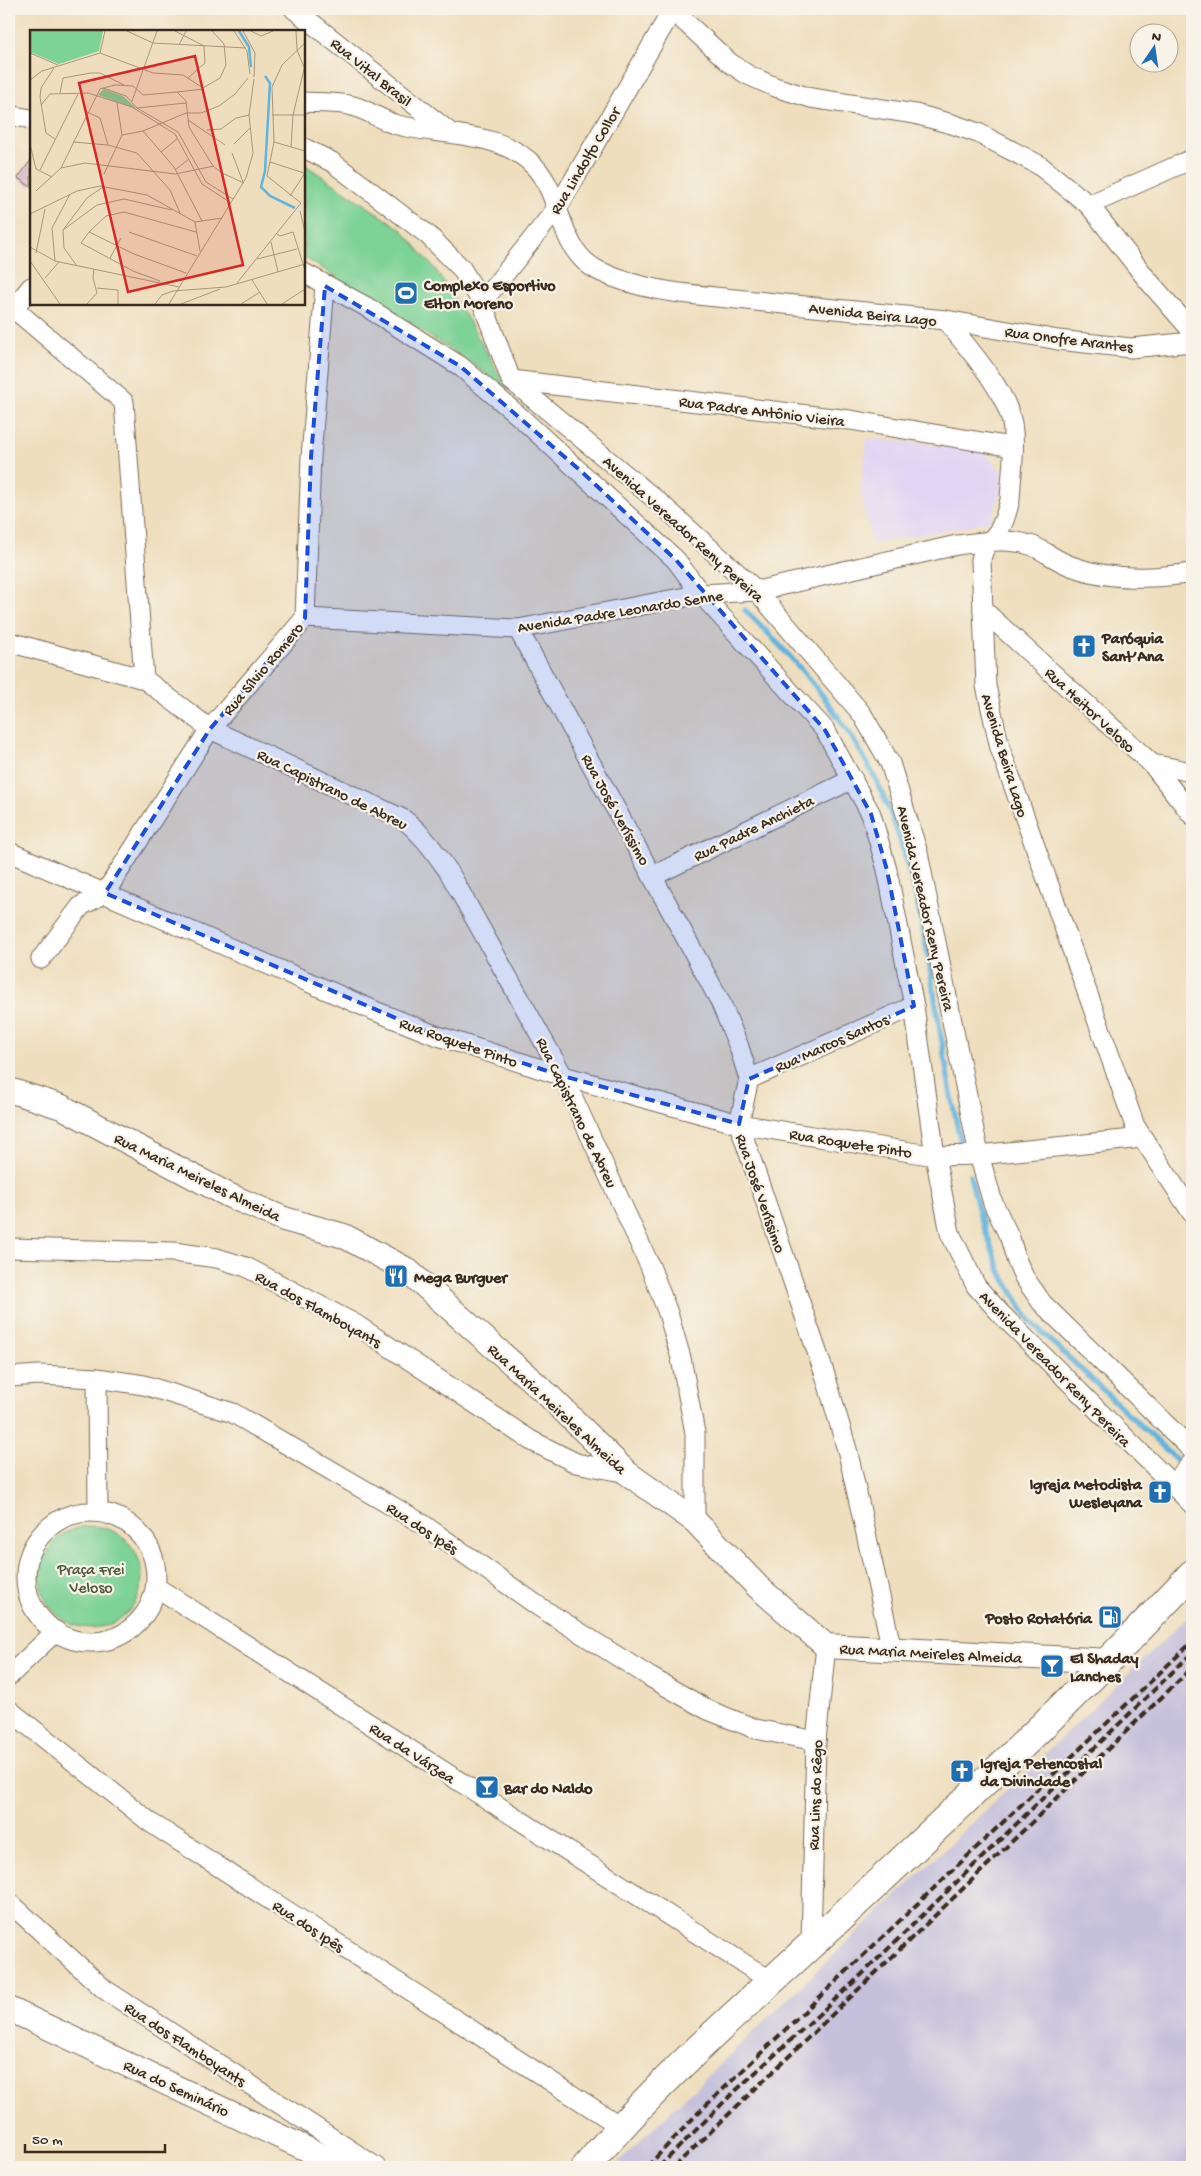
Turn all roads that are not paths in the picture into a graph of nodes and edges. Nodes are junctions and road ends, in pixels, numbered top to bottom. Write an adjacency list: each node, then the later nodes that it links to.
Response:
1 (294, 9): 6 (street, Rua Vital Brasil)
2 (672, 9): 9 (street); 10 (street, Rua Lindolfo Collor)
3 (305, 102): 6 (street, Avenida Beira Lago)
4 (9, 115): 5 (street)
5 (30, 119)
6 (450, 133): 10 (street, Avenida Beira Lago)
7 (305, 148): 14 (street)
8 (1192, 159): 9 (street)
9 (1089, 205): 17 (street)
10 (558, 207): 14 (street, Rua Lindolfo Collor); 16 (street, Avenida Beira Lago)
11 (305, 274): 12 (street, Avenida Vereador Reny Pereira)
12 (325, 286): 24 (street, Avenida Vereador Reny Pereira); 26 (street, Rua Sílvio Romero)
13 (30, 288): 15 (street)
14 (482, 302): 19 (street)
15 (11, 311): 29 (street)
16 (946, 320): 18 (street, Rua Onofre Arantes); 20 (street, Avenida Beira Lago)
17 (1192, 332)
18 (1192, 342)
19 (511, 380): 20 (street, Rua Padre Antônio Vieira); 23 (street, Avenida Vereador Reny Pereira)
20 (1012, 447): 21 (street, Avenida Beira Lago)
21 (988, 541): 22 (street, Avenida Padre Leonardo Senne); 23 (street, Avenida Padre Leonardo Senne); 25 (street, Avenida Beira Lago)
22 (1192, 573)
23 (757, 591): 24 (street, Avenida Padre Leonardo Senne); 45 (street, Avenida Vereador Reny Pereira)
24 (701, 594): 27 (street, Avenida Padre Leonardo Senne); 33 (street, Avenida Vereador Reny Pereira)
25 (983, 610): 31 (street, Rua Heitor Veloso); 44 (street, Avenida Beira Lago)
26 (305, 618): 27 (street, Avenida Padre Leonardo Senne); 30 (street, Rua Sílvio Romero)
27 (518, 629): 36 (street, Rua José Veríssimo)
28 (9, 642): 29 (street)
29 (144, 679): 30 (street, Rua Capistrano de Abreu)
30 (210, 729): 37 (street, Rua Sílvio Romero); 40 (street, Rua Capistrano de Abreu)
31 (1152, 764): 32 (street); 34 (street, Rua Heitor Veloso)
32 (1192, 772)
33 (853, 779): 36 (street, Rua Padre Anchieta); 39 (street, Avenida Vereador Reny Pereira)
34 (1192, 815)
35 (9, 852): 37 (street, Rua Roquete Pinto)
36 (653, 876): 41 (street, Rua José Veríssimo)
37 (105, 893): 38 (street, Rua Sílvio Romero); 40 (street, Rua Roquete Pinto)
38 (41, 959)
39 (914, 1006): 41 (street, Rua Marcos Santos); 46 (street, Avenida Vereador Reny Pereira)
40 (563, 1076): 43 (street, Rua Roquete Pinto); 57 (street, Rua Capistrano de Abreu)
41 (749, 1079): 43 (street, Rua José Veríssimo)
42 (9, 1090): 53 (street, Rua Maria Meireles Almeida)
43 (738, 1124): 46 (street, Rua Roquete Pinto); 62 (street, Rua José Veríssimo)
44 (1142, 1138): 45 (street, Rua Roquete Pinto); 47 (street, Avenida Beira Lago)
45 (979, 1155): 46 (street, Rua Roquete Pinto); 51 (street, Avenida Vereador Reny Pereira)
46 (935, 1156): 54 (street, Avenida Vereador Reny Pereira)
47 (1192, 1213)
48 (9, 1248): 53 (street, Rua dos Flamboyants)
49 (9, 1377): 50 (street, Rua dos Ipês)
50 (97, 1378): 56 (street); 66 (street, Rua dos Ipês)
51 (1192, 1450)
52 (1192, 1463): 54 (street)
53 (627, 1474): 57 (street, Rua Maria Meireles Almeida)
54 (1172, 1485): 55 (street, Avenida Vereador Reny Pereira)
55 (1192, 1504)
56 (98, 1512): 59 (street); 60 (street)
57 (695, 1521): 61 (street, Rua Maria Meireles Almeida)
58 (1192, 1574): 63 (main road)
59 (156, 1587): 60 (street); 69 (street, Rua da Várzea)
60 (56, 1631): 64 (street)
61 (826, 1646): 62 (street, Rua Maria Meireles Almeida); 66 (street, Rua Lins do Rêgo)
62 (892, 1650): 63 (street, Rua Maria Meireles Almeida)
63 (1110, 1661): 68 (main road)
64 (9, 1676)
65 (9, 1710): 71 (street, Rua dos Ipês)
66 (816, 1741): 68 (street, Rua Lins do Rêgo)
67 (9, 1902): 73 (street, Rua dos Flamboyants)
68 (812, 1945): 69 (main road)
69 (771, 1981): 71 (main road)
70 (9, 2009): 72 (street, Rua do Seminário)
71 (620, 2126): 74 (main road)
72 (345, 2167)
73 (376, 2167)
74 (586, 2167)

